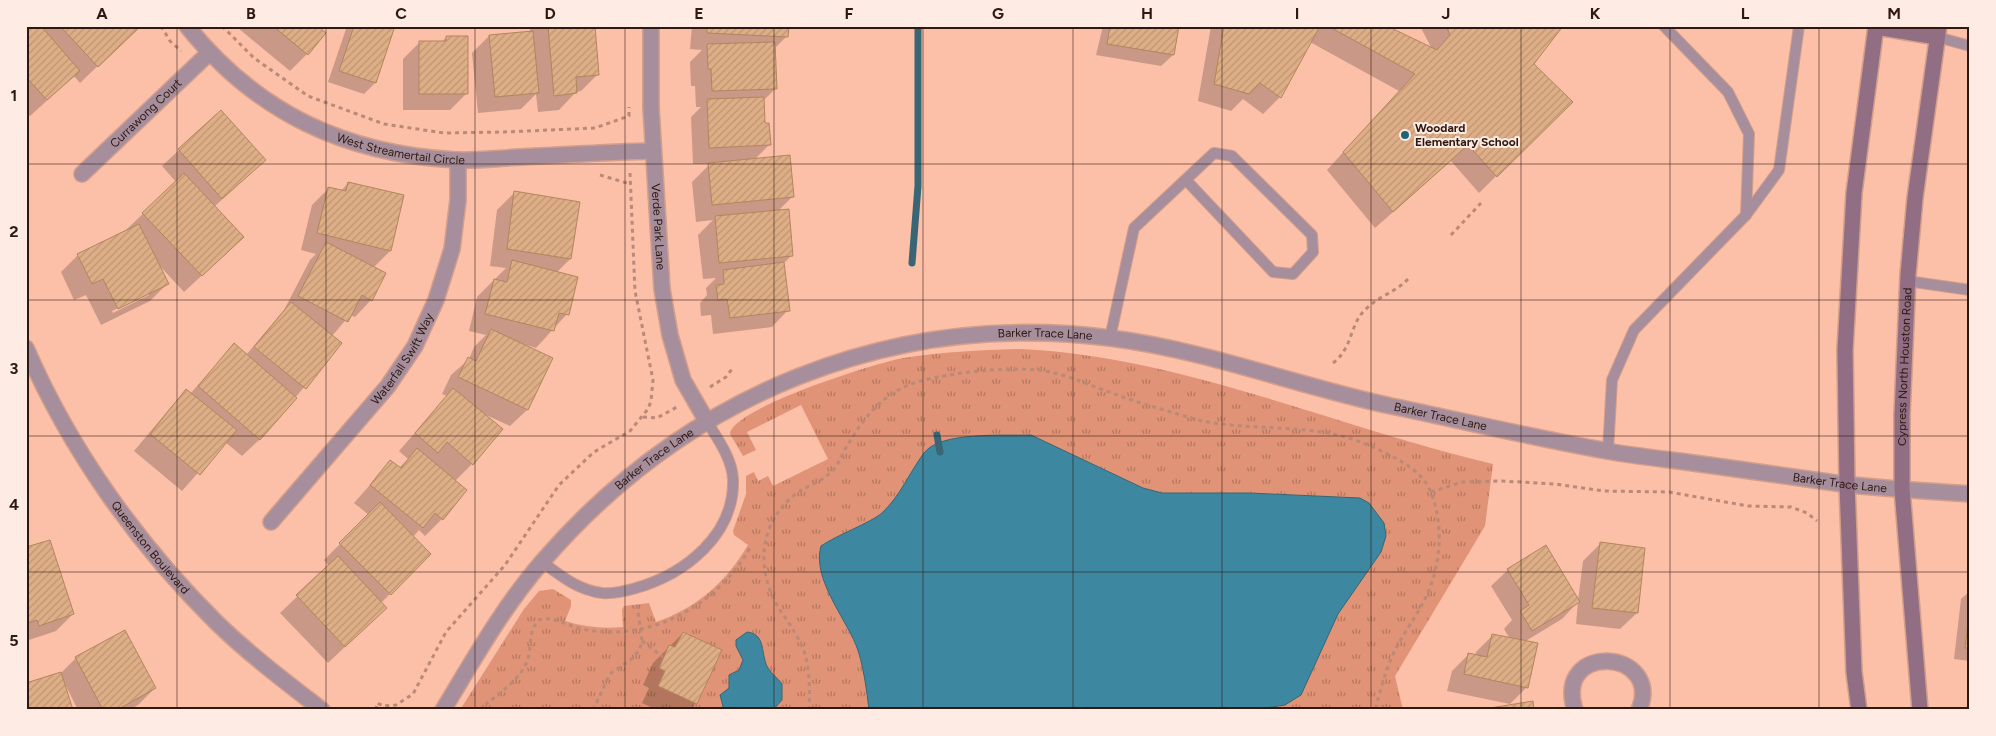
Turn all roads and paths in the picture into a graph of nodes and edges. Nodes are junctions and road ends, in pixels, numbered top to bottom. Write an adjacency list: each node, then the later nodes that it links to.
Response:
1 (187, 26): 9 (street, West Streamertail Circle)
2 (222, 26): 11 (path)
3 (651, 26): 13 (street, Verde Park Lane)
4 (1664, 26): 19 (lane)
5 (1798, 26): 19 (lane)
6 (1876, 27): 7 (main road); 33 (main road)
7 (1938, 32): 8 (lane); 22 (main road, Cypress North Houston Road)
8 (1970, 46)
9 (209, 53): 14 (street, West Streamertail Circle); 16 (street, Currawong Court)
10 (629, 106): 11 (path)
11 (629, 116): 12 (path)
12 (629, 121)
13 (653, 151): 14 (street, West Streamertail Circle); 31 (street, Verde Park Lane)
14 (458, 160): 38 (street, Waterfall Swift Way)
15 (630, 173): 30 (path)
16 (82, 174)
17 (1186, 180): 17 (lane); 24 (lane)
18 (1481, 203): 20 (path)
19 (1746, 214): 32 (lane)
20 (1451, 235)
21 (1408, 279): 26 (path)
22 (1907, 281): 23 (lane); 34 (main road, Cypress North Houston Road)
23 (1970, 290)
24 (1110, 338): 31 (street, Barker Trace Lane); 32 (street, Barker Trace Lane)
25 (26, 348): 45 (street, Queenston Boulevard)
26 (1333, 363)
27 (732, 369): 28 (path)
28 (711, 386)
29 (678, 406): 30 (path)
30 (643, 417): 46 (path)
31 (706, 420): 40 (street, Barker Trace Lane); 40 (lane)
32 (1608, 451): 33 (street, Barker Trace Lane)
33 (1847, 484): 34 (street, Barker Trace Lane); 54 (main road)
34 (1902, 489): 36 (street, Barker Trace Lane); 55 (main road, Cypress North Houston Road)
35 (1431, 492): 37 (path); 50 (path); 51 (path)
36 (1970, 494)
37 (1817, 521)
38 (270, 522)
39 (750, 548): 42 (path)
40 (542, 562): 47 (street, Barker Trace Lane)
41 (636, 604): 42 (path)
42 (640, 629): 43 (path); 48 (path)
43 (642, 640): 44 (path); 49 (path)
44 (663, 656)
45 (322, 710)
46 (376, 710)
47 (443, 710)
48 (479, 710)
49 (593, 710)
50 (809, 710)
51 (1375, 710)
52 (1575, 710): 53 (street)
53 (1639, 710)
54 (1859, 710)
55 (1920, 710)

